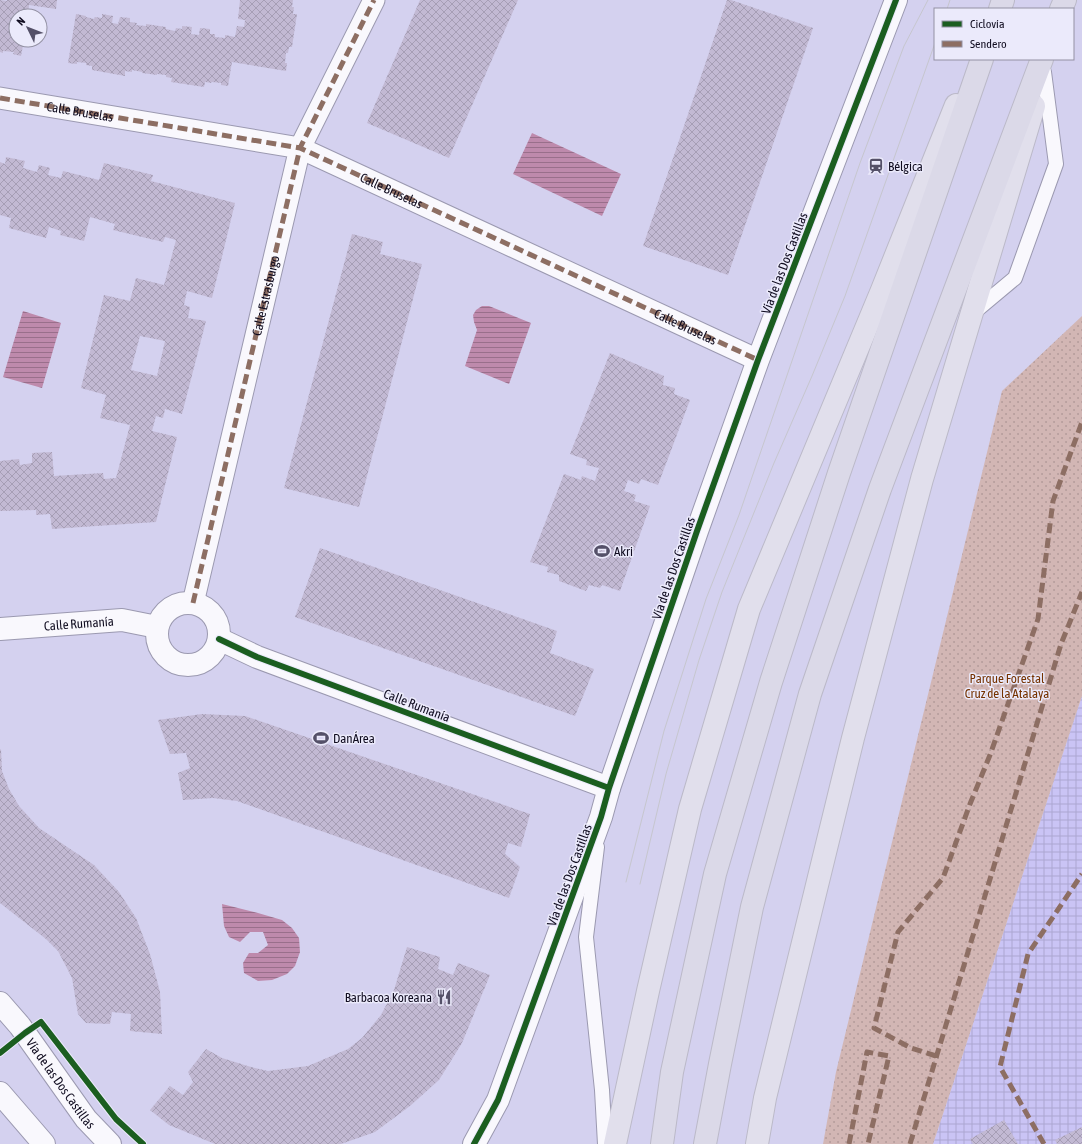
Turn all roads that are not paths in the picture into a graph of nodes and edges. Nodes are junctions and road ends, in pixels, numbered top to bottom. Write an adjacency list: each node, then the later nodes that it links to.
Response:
1 (374, 0): 7 (street, Calle Estrasburgo)
2 (896, 0): 9 (street, Vía de las Dos Castillas)
3 (974, 60): 23 (highway)
4 (982, 60): 24 (highway)
5 (1045, 63): 8 (highway); 8 (lane); 25 (highway)
6 (0, 98): 7 (street, Calle Bruselas)
7 (300, 148): 9 (street, Calle Bruselas); 10 (street, Calle Estrasburgo)
8 (971, 314): 18 (highway)
9 (758, 360): 14 (street, Vía de las Dos Castillas)
10 (193, 603): 11 (street); 13 (street)
11 (157, 627): 12 (street, Calle Rumanía); 13 (street)
12 (0, 629)
13 (219, 640): 14 (street, Calle Rumanía)
14 (609, 788): 15 (street, Vía de las Dos Castillas)
15 (601, 817): 21 (street, Vía de las Dos Castillas); 22 (lane)
16 (0, 1003): 20 (street, Vía de las Dos Castillas)
17 (0, 1093): 19 (street)
18 (758, 1142)
19 (44, 1144)
20 (110, 1144)
21 (474, 1144)
22 (605, 1144)
23 (615, 1144)
24 (662, 1144)
25 (705, 1144)

